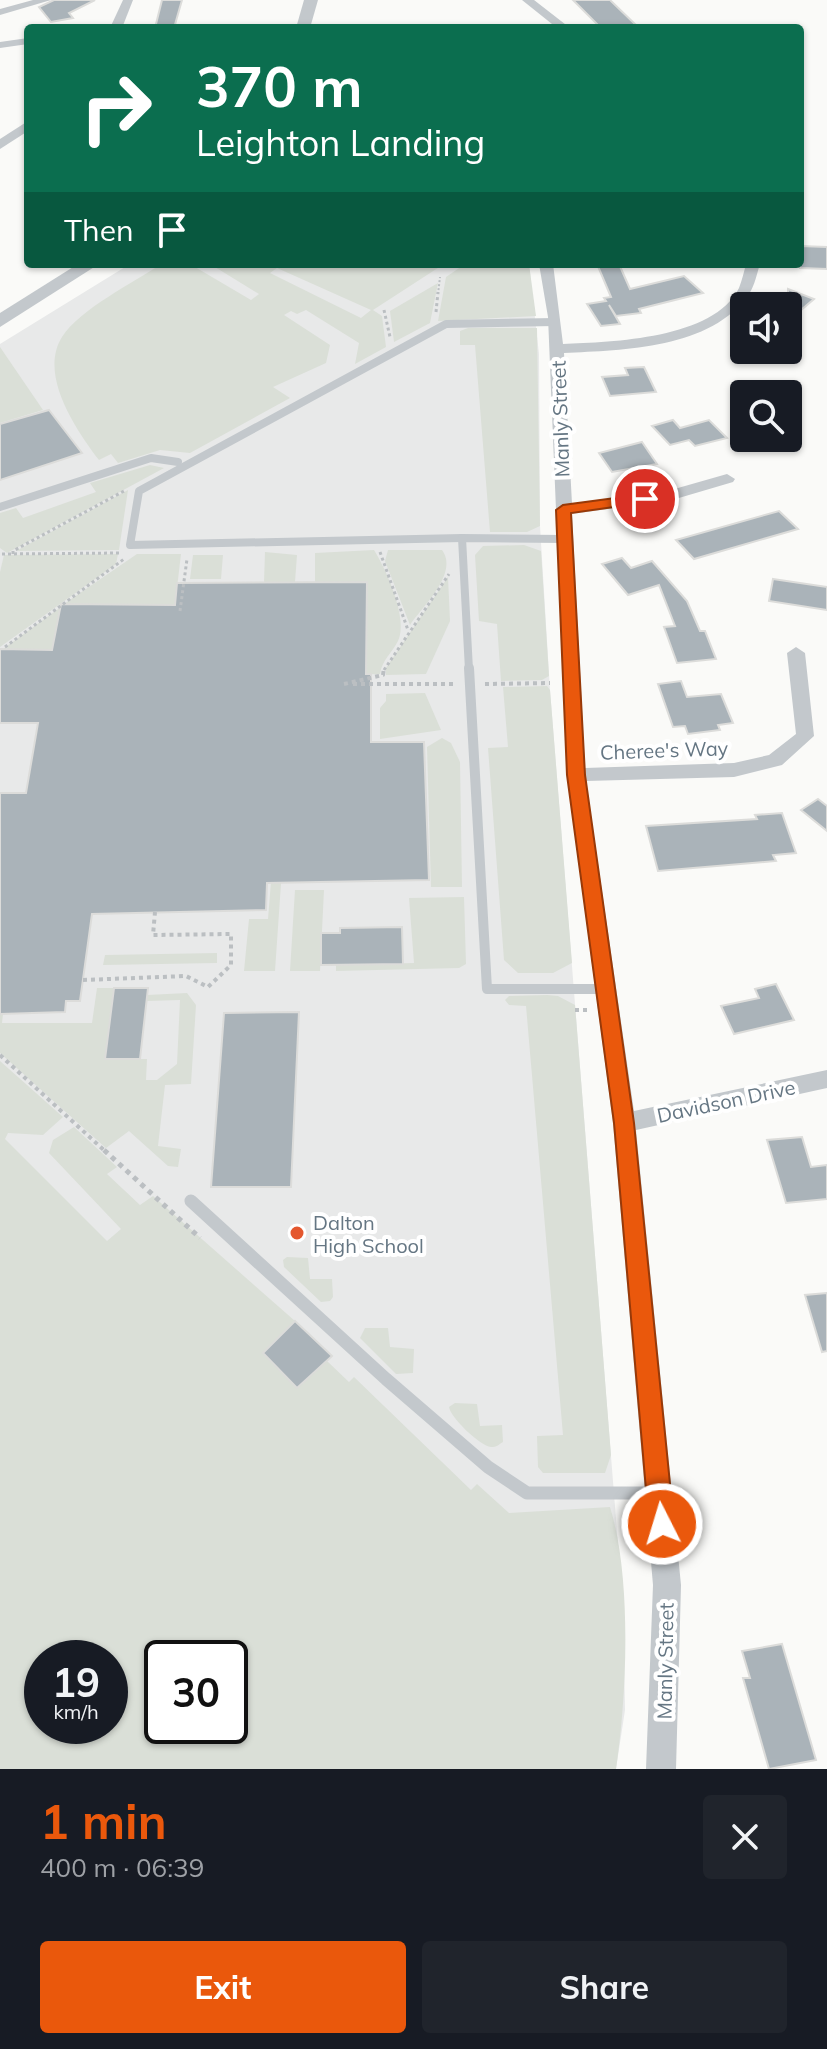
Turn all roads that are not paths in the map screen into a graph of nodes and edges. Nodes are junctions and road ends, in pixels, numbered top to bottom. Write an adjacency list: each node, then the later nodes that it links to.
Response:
1 (46, 0): 5 (street)
2 (128, 0): 6 (street)
3 (311, 0): 7 (street)
4 (527, 0): 8 (street)
5 (0, 12)
6 (118, 24)
7 (304, 24)
8 (559, 24)
9 (8, 31): 10 (street)
10 (22, 42): 11 (street)
11 (0, 45)
12 (24, 128): 13 (street)
13 (0, 145)
14 (84, 268): 17 (street)
15 (547, 268): 18 (street, Manly Street)
16 (752, 268): 19 (street)
17 (0, 321)
18 (556, 322): 19 (street, Manly Street); 24 (lane)
19 (557, 349): 23 (street, Manly Street)
20 (178, 462): 22 (lane)
21 (727, 479): 23 (street)
22 (0, 507)
23 (563, 510): 25 (street, Manly Street)
24 (462, 538): 25 (lane); 28 (lane)
25 (565, 539): 27 (street, Manly Street)
26 (796, 653): 27 (street, Cheree's Way)
27 (576, 775): 28 (street, Manly Street)
28 (605, 989): 30 (street, Manly Street)
29 (827, 1079): 30 (street, Davidson Drive)
30 (624, 1123): 32 (street, Manly Street)
31 (191, 1201): 32 (lane)
32 (659, 1493): 33 (street, Manly Street)
33 (661, 1769)

